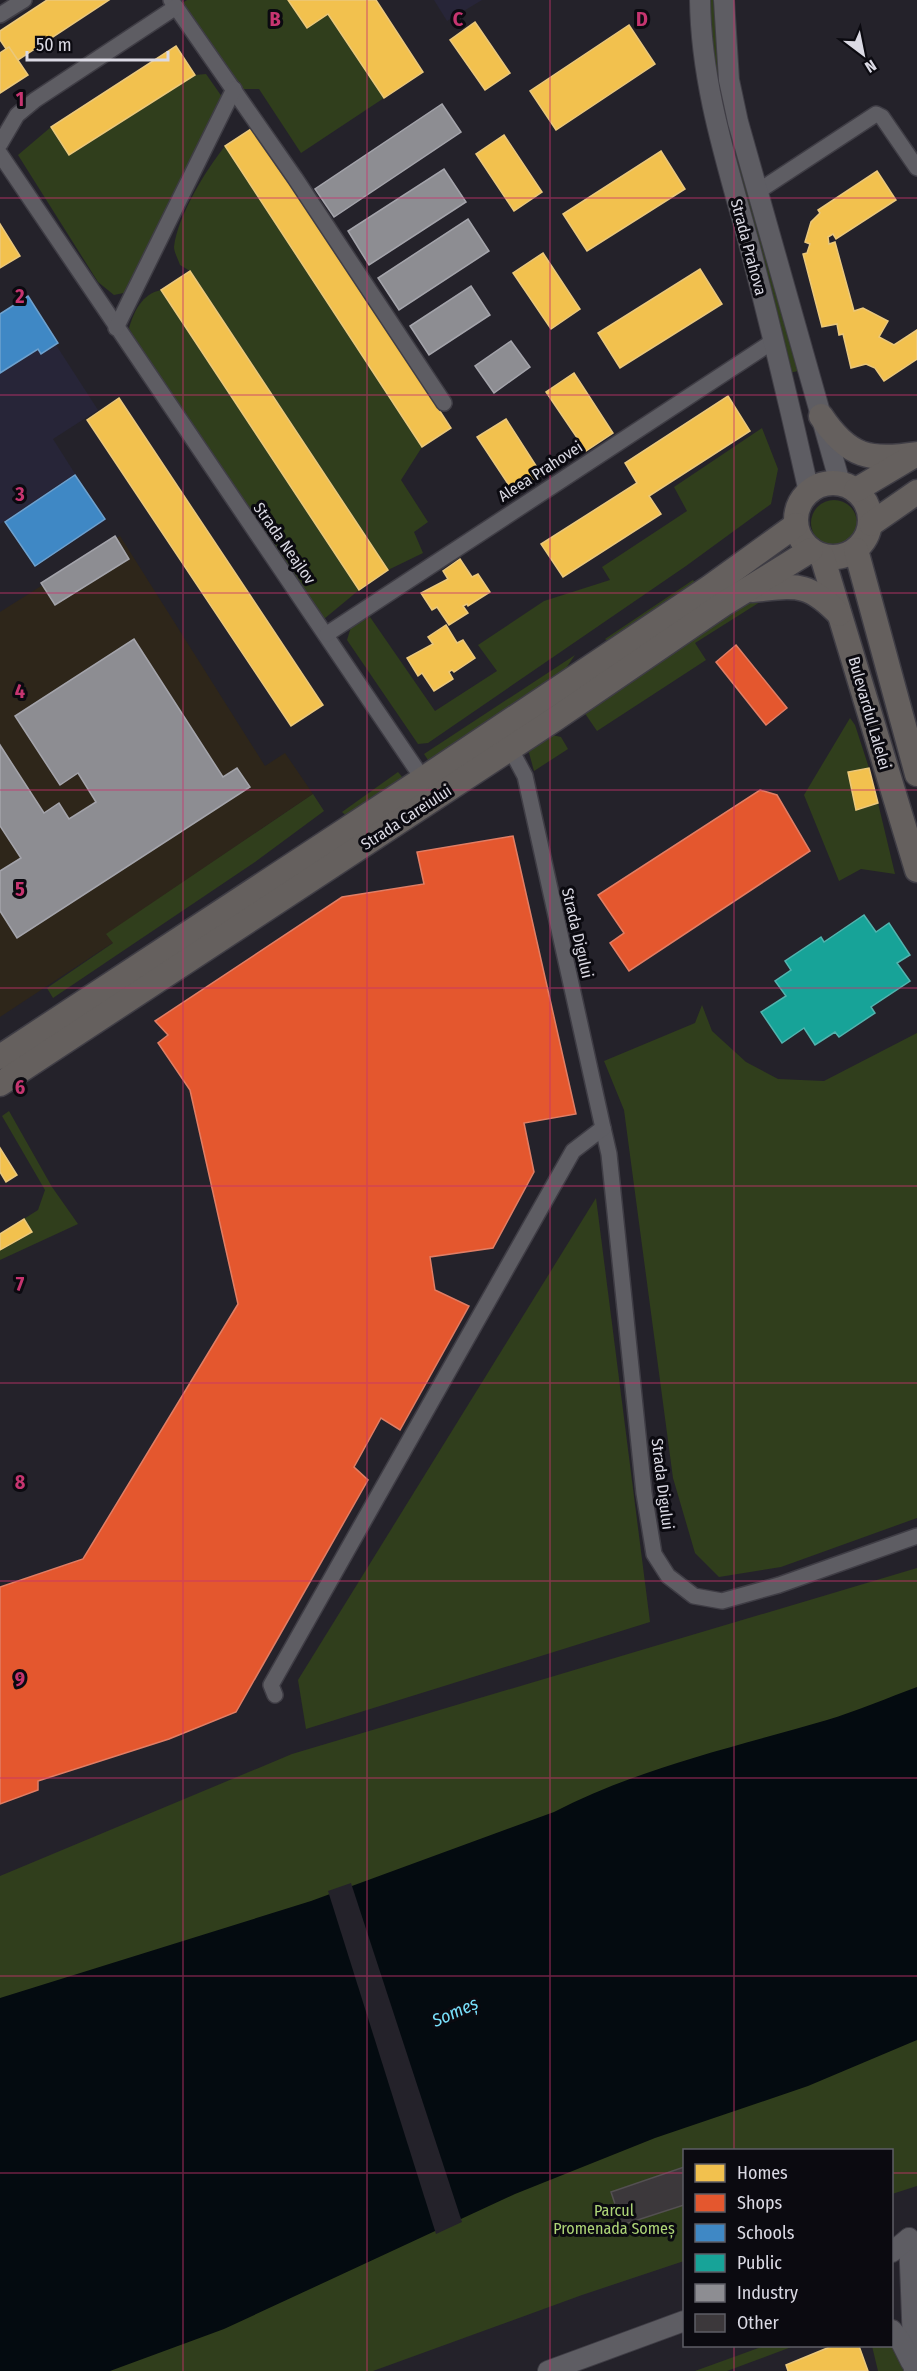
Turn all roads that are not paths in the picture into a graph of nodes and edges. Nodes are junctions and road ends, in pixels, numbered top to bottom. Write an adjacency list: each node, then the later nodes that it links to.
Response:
1 (24, 0): 5 (street)
2 (700, 0): 12 (street, Strada Prahova)
3 (724, 0): 10 (street, Strada Prahova)
4 (174, 4): 6 (street); 7 (street)
5 (0, 15)
6 (234, 89): 11 (street); 13 (street)
7 (0, 144)
8 (0, 153): 11 (street, Strada Neajlov)
9 (917, 168): 10 (street)
10 (757, 192): 14 (street, Strada Prahova)
11 (116, 328): 25 (street, Strada Neajlov)
12 (774, 340): 17 (street, Strada Prahova); 25 (street, Aleea Prahovei)
13 (444, 403)
14 (821, 416): 15 (main road); 16 (street, Strada Prahova)
15 (917, 454): 16 (main road)
16 (848, 487): 17 (main road); 19 (main road)
17 (809, 492): 20 (main road)
18 (917, 492): 19 (main road)
19 (871, 524): 21 (main road)
20 (796, 525): 22 (main road); 28 (main road, Strada Careiului)
21 (856, 550): 22 (main road); 27 (main road, Bulevardul Lalelei)
22 (817, 553): 23 (main road, Strada Careiului); 24 (main road, Bulevardul Lalelei)
23 (747, 590): 24 (main road); 26 (main road, Strada Careiului)
24 (839, 614): 29 (main road, Bulevardul Lalelei)
25 (327, 634): 28 (street, Strada Neajlov)
26 (510, 748): 31 (main road, Strada Careiului); 32 (street, Strada Digului)
27 (917, 774)
28 (423, 779): 30 (main road, Strada Careiului)
29 (917, 870)
30 (0, 1057)
31 (0, 1084)
32 (603, 1128): 33 (street, Strada Digului); 34 (street)
33 (917, 1536)
34 (275, 1695)
35 (906, 2239): 36 (street); 39 (street)
36 (893, 2250)
37 (683, 2321): 40 (street)
38 (896, 2335): 39 (street)
39 (914, 2369)
40 (548, 2371)

